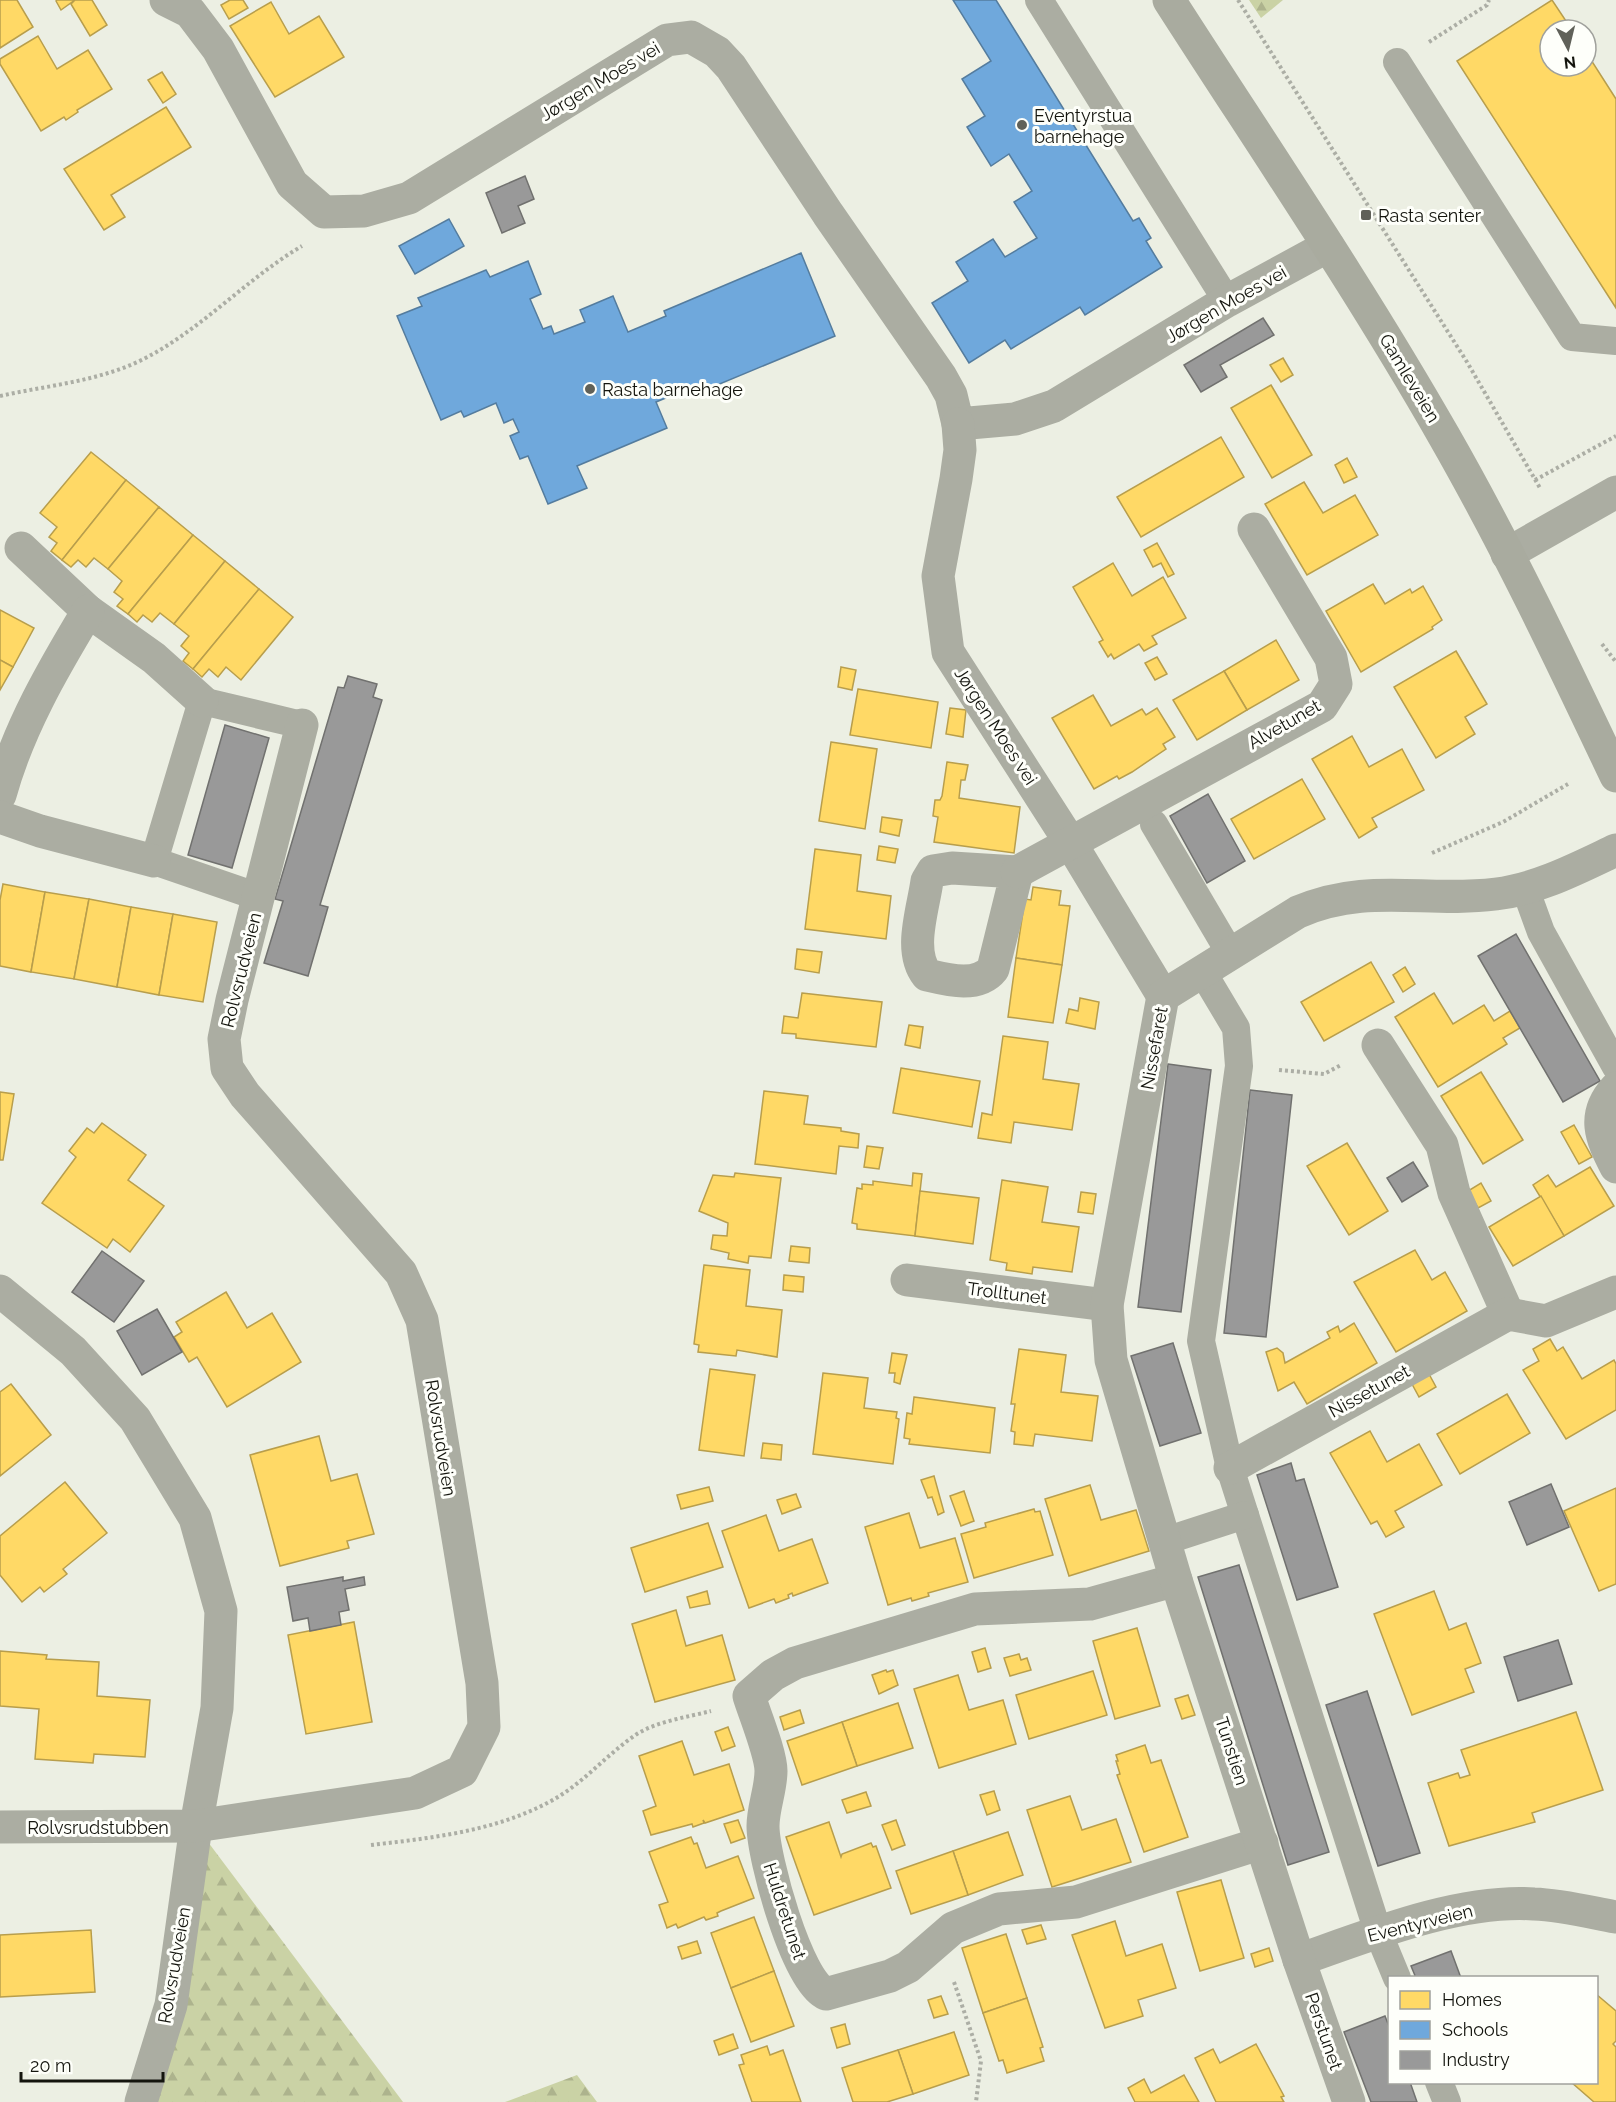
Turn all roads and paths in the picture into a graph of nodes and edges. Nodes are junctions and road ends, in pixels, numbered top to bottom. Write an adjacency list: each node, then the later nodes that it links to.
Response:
1 (167, 0): 7 (street)
2 (1039, 0): 9 (lane)
3 (1169, 0): 8 (main road, Gamleveien)
4 (1238, 0): 14 (path)
5 (1489, 0): 6 (path)
6 (1397, 62): 10 (lane)
7 (324, 212): 11 (path); 12 (street, Jørgen Moes vei)
8 (1328, 246): 9 (street, Jørgen Moes vei); 19 (main road, Gamleveien)
9 (1227, 301): 12 (street, Jørgen Moes vei)
10 (1616, 341)
11 (0, 396)
12 (958, 424): 30 (street, Jørgen Moes vei)
13 (1616, 436): 14 (path)
14 (1535, 480): 16 (path)
15 (1616, 492): 16 (street)
16 (1559, 524): 19 (street)
17 (1254, 529): 30 (street, Alvetunet)
18 (21, 548): 20 (street, Rolvsrudveien)
19 (1507, 554): 25 (main road, Gamleveien)
20 (88, 611): 23 (street, Rolvsrudveien); 27 (street)
21 (1595, 634): 22 (path)
22 (1616, 662)
23 (202, 701): 24 (lane, Rolvsrudveien); 32 (lane)
24 (303, 726): 36 (street, Rolvsrudveien)
25 (1616, 776)
26 (1568, 784): 35 (path)
27 (0, 795)
28 (0, 817): 32 (street, Rolvsrudveien)
29 (1154, 824): 37 (lane)
30 (1071, 842): 33 (street, Alvetunet); 39 (street, Jørgen Moes vei)
31 (1616, 850): 34 (street, Nissefaret)
32 (154, 861): 36 (lane, Rolvsrudveien)
33 (1017, 872)
34 (1525, 888): 35 (street, Nissefaret); 42 (lane)
35 (1396, 896): 37 (street, Nissefaret)
36 (259, 897): 54 (street, Rolvsrudveien)
37 (1230, 953): 38 (street, Nissefaret)
38 (1202, 971): 39 (street, Nissefaret); 41 (lane)
39 (1163, 996): 48 (street, Nissefaret)
40 (1378, 1045): 41 (path); 49 (street)
41 (1239, 1066): 50 (lane)
42 (1616, 1067)
43 (1616, 1088): 44 (street)
44 (1616, 1167)
45 (907, 1280): 48 (street, Trolltunet)
46 (0, 1291): 54 (street, Rolvsrudveien)
47 (1616, 1292): 49 (street)
48 (1107, 1305): 52 (street, Nissefaret)
49 (1508, 1314): 50 (street, Nissetunet)
50 (1230, 1468): 51 (lane)
51 (1245, 1515): 52 (lane); 58 (lane)
52 (1165, 1540): 53 (street, Tunstien)
53 (1176, 1580): 56 (street, Tunstien); 59 (street, Huldretunet)
54 (196, 1826): 55 (street, Rolvsrudstubben); 63 (street, Rolvsrudveien)
55 (0, 1827)
56 (1262, 1842): 59 (street, Huldretunet); 60 (street, Tunstien)
57 (1616, 1917): 58 (street, Eventyrveien)
58 (1378, 1932): 60 (street, Eventyrveien); 61 (lane)
59 (930, 1946): 64 (path)
60 (1299, 1960): 65 (street, Perstunet)
61 (1397, 1976)
62 (1440, 2084): 66 (lane)
63 (141, 2102)
64 (976, 2102)
65 (1349, 2102)
66 (1447, 2102)

